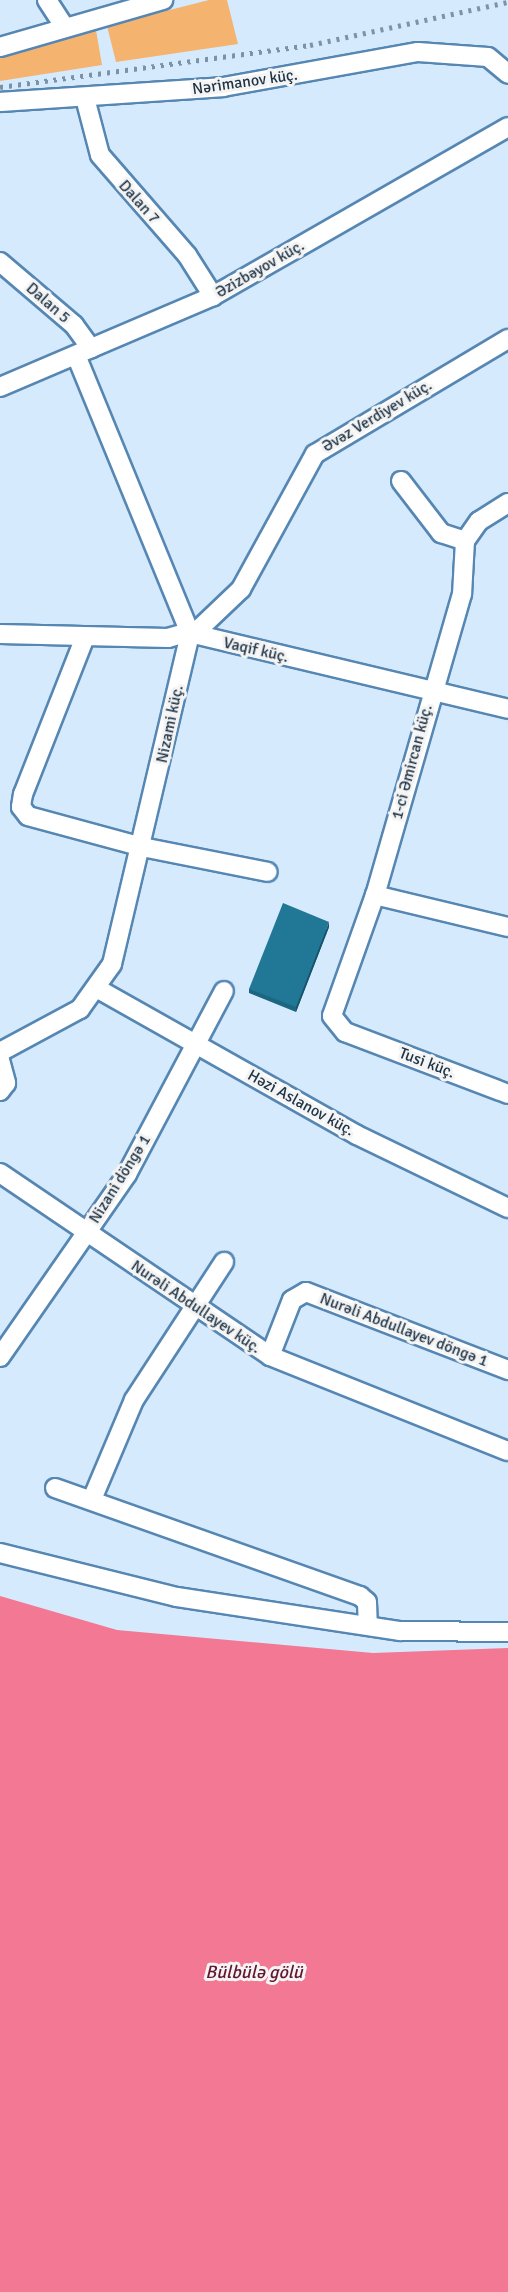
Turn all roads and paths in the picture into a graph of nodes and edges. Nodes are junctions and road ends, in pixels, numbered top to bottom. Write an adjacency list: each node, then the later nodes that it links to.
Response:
1 (47, 0): 3 (street)
2 (163, 0): 3 (street)
3 (65, 28): 4 (street)
4 (0, 47)
5 (508, 74): 6 (street, Nərimanov küç.)
6 (85, 98): 7 (street, Nərimanov küç.); 10 (street, Dalan 7)
7 (0, 102)
8 (508, 127): 10 (street, Əzizbəyov küç.)
9 (0, 262): 12 (street, Dalan 5)
10 (213, 296): 12 (street, Əzizbəyov küç.)
11 (508, 339): 17 (street, Əvəz Verdiyev küç.)
12 (83, 352): 13 (street, Əzizbəyov küç.); 17 (street)
13 (0, 387)
14 (400, 481): 16 (street)
15 (508, 503): 16 (street)
16 (465, 541): 20 (street, 1-ci Əmircan küç.)
17 (190, 633): 19 (street, Vaqif küç.); 20 (street, Vaqif küç.); 22 (street, Nizami küç.)
18 (0, 634): 19 (street, Vaqif küç.)
19 (85, 637): 22 (street)
20 (432, 691): 21 (street, Vaqif küç.); 24 (street, 1-ci Əmircan küç.)
21 (508, 709)
22 (142, 847): 23 (street); 26 (street, Nizami küç.)
23 (268, 872)
24 (375, 895): 25 (street); 28 (street, 1-ci Əmircan küç.)
25 (508, 927)
26 (98, 989): 29 (street, Həzi Aslanov küç.); 30 (street, Nizami küç.)
27 (224, 991): 29 (street, Nizani döngə 1)
28 (345, 1032): 33 (street, Tusi küç.)
29 (195, 1044): 35 (street, Həzi Aslanov küç.); 36 (street, Nizani döngə 1)
30 (0, 1052)
31 (0, 1060): 32 (street)
32 (0, 1091)
33 (508, 1094)
34 (0, 1173): 36 (street, Nurəli Abdullayev küç.)
35 (508, 1208)
36 (87, 1231): 38 (street, Nurəli Abdullayev küç.); 39 (street, Nizani döngə 1)
37 (224, 1262): 38 (street)
38 (197, 1312): 40 (street, Nurəli Abdullayev küç.); 44 (street)
39 (1, 1353)
40 (270, 1356): 41 (street, Nurəli Abdullayev döngə 1); 42 (street, Nurəli Abdullayev küç.)
41 (508, 1370)
42 (508, 1451)
43 (55, 1488): 44 (street)
44 (93, 1497): 46 (street)
45 (0, 1553): 46 (street)
46 (368, 1625): 47 (street)
47 (508, 1632)

